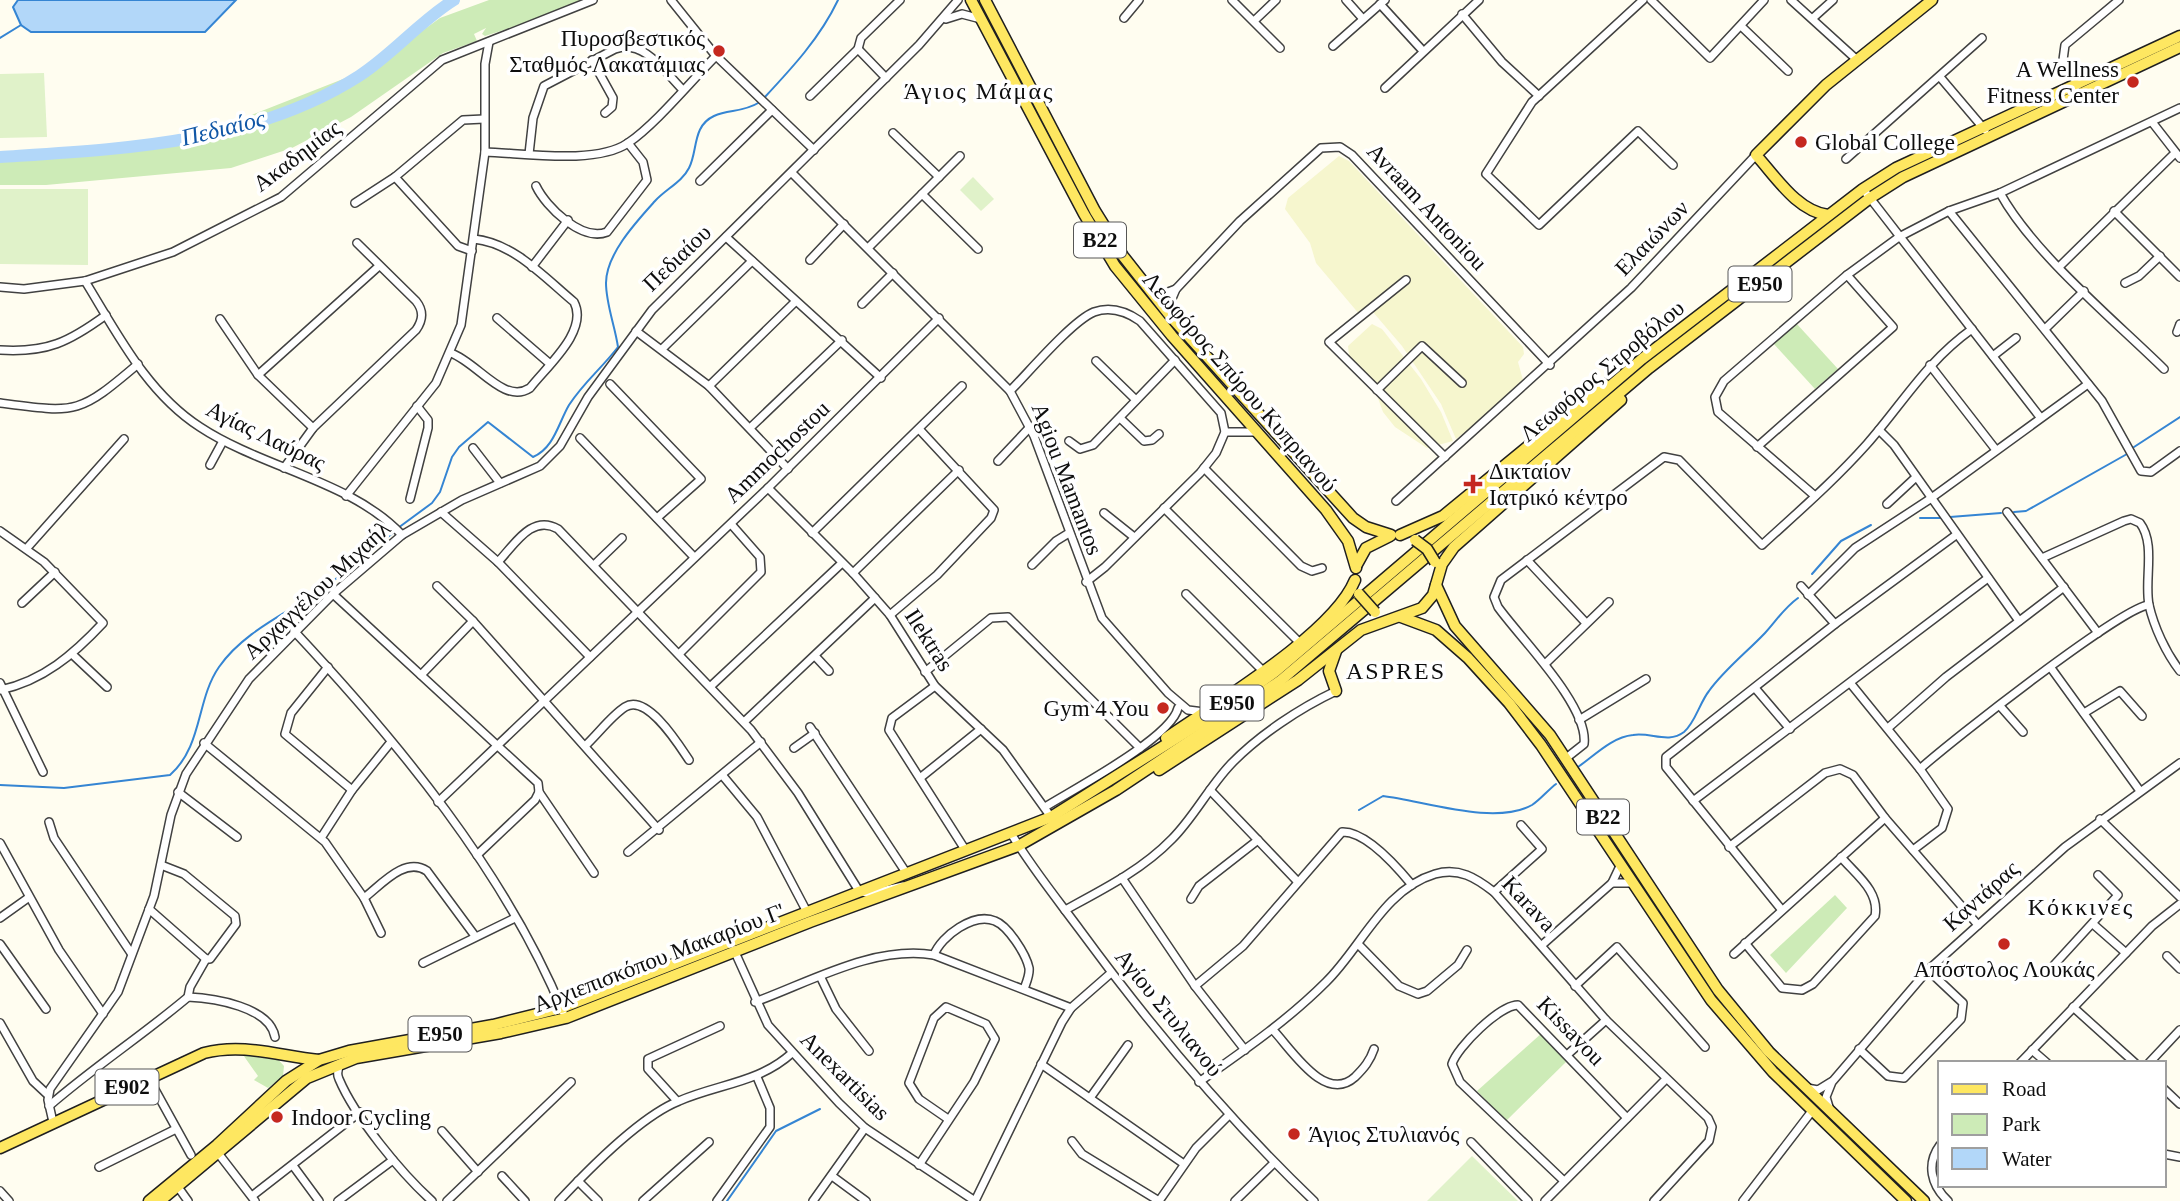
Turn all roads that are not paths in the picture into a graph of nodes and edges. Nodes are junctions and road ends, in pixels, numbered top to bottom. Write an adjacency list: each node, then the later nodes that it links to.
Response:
1 (593, 0): 30 (street, Ακαδημίας)
2 (671, 0): 37 (street)
3 (901, 0): 35 (street)
4 (958, 0): 24 (street, Πεδιαίου)
5 (971, 0): 25 (main road, Λεωφόρος Σπύρου Κυπριανού / B22)
6 (985, 0): 105 (main road, Λεωφόρος Σπύρου Κυπριανού / B22)
7 (1139, 0): 21 (street)
8 (1232, 0): 26 (street)
9 (1276, 0): 26 (street)
10 (1346, 0): 23 (street)
11 (1479, 0): 20 (street)
12 (1643, 0): 48 (street)
13 (1651, 0): 27 (street)
14 (1764, 0): 27 (street)
15 (1791, 0): 22 (street)
16 (1833, 0): 22 (street)
17 (1932, 0): 38 (main road, Ελαιώνων)
18 (2116, 1): 44 (street)
19 (1382, 2): 23 (street); 36 (street)
20 (1462, 14): 36 (street); 48 (street)
21 (1124, 18)
22 (1814, 18): 38 (street)
23 (1363, 19): 32 (street)
24 (943, 20): 25 (street); 43 (street, Πεδιαίου)
25 (982, 20): 150 (main road, Λεωφόρος Σπύρου Κυπριανού / B22)
26 (1254, 21): 34 (street)
27 (1741, 26): 41 (street)
28 (2180, 36): 44 (main road, Λεωφόρος Στροβόλου / E950)
29 (1982, 38): 42 (street)
30 (489, 42): 31 (street, Ακαδημίας); 40 (street)
31 (475, 46): 40 (street); 100 (street, Ακαδημίας)
32 (1333, 46)
33 (2180, 47): 56 (main road, Λεωφόρος Στροβόλου / E950)
34 (1280, 48)
35 (858, 49): 43 (street); 47 (street)
36 (1423, 51): 45 (street)
37 (716, 56): 46 (street); 50 (street)
38 (1856, 59): 61 (main road, Ελαιώνων)
39 (592, 60): 46 (street); 51 (street); 60 (street)
40 (485, 64): 52 (street)
41 (1788, 71)
42 (1940, 77): 54 (street); 64 (street)
43 (886, 78): 58 (street, Πεδιαίου)
44 (2078, 85): 54 (main road, Λεωφόρος Στροβόλου / E950)
45 (1385, 88)
46 (682, 89): 57 (street)
47 (810, 96)
48 (1539, 96): 65 (street)
49 (2180, 107): 53 (street)
50 (772, 110): 58 (street); 69 (street)
51 (605, 113)
52 (484, 119): 59 (street); 67 (street)
53 (2152, 122): 62 (street); 72 (street)
54 (1983, 127): 56 (street); 71 (main road, Λεωφόρος Στροβόλου / E950)
55 (893, 133): 68 (street)
56 (1990, 137): 74 (main road, Λεωφόρος Στροβόλου / E950)
57 (628, 143): 60 (street); 80 (street)
58 (814, 150): 66 (street, Πεδιαίου)
59 (485, 152): 60 (street); 85 (street)
60 (529, 154)
61 (1756, 155): 76 (main road); 127 (street, Ελαιώνων)
62 (2177, 155): 78 (street)
63 (960, 156): 68 (street)
64 (1846, 159)
65 (1673, 165)
66 (792, 173): 81 (street, Agiou Mamantos); 83 (street, Πεδιαίου)
67 (395, 177): 75 (street); 89 (street)
68 (939, 177): 73 (street)
69 (700, 181)
70 (536, 186): 80 (street)
71 (1863, 189): 74 (street); 79 (main road, Λεωφόρος Στροβόλου / E950)
72 (2000, 193): 77 (street); 93 (street)
73 (922, 194): 87 (street); 88 (street)
74 (1870, 198): 84 (street); 126 (main road, Λεωφόρος Στροβόλου / E950)
75 (355, 203)
76 (1801, 204): 79 (main road); 82 (main road)
77 (1949, 211): 84 (street); 114 (street)
78 (2114, 211): 90 (street); 93 (street)
79 (1828, 215): 82 (main road, Λεωφόρος Στροβόλου / E950)
80 (568, 220): 95 (street)
81 (844, 224): 87 (street, Agiou Mamantos); 91 (street)
82 (1807, 232): 126 (main road, Λεωφόρος Στροβόλου / E950)
83 (726, 237): 92 (street); 115 (street, Πεδιαίου)
84 (1899, 237): 97 (street); 113 (street)
85 (474, 239): 89 (street); 95 (street)
86 (357, 243): 94 (street)
87 (868, 248): 96 (street, Agiou Mamantos)
88 (978, 249)
89 (472, 251): 120 (street)
90 (2160, 256): 98 (street); 101 (street)
91 (810, 260)
92 (752, 261): 106 (street); 118 (street)
93 (2060, 265): 104 (street)
94 (379, 266): 130 (street); 146 (street)
95 (531, 267): 124 (street)
96 (893, 273): 107 (street); 111 (street, Agiou Mamantos)
97 (1847, 275): 156 (street); 156 (street)
98 (2180, 277)
99 (1406, 280): 137 (street)
100 (85, 281): 102 (street, Ακαδημίας); 108 (street, Αγίας Λαύρας)
101 (2125, 283)
102 (0, 287)
103 (1176, 289): 105 (street); 109 (street); 127 (street, Avraam Antoniou)
104 (2084, 291): 114 (street); 129 (street)
105 (1150, 292): 109 (main road, Λεωφόρος Σπύρου Κυπριανού / B22)
106 (795, 302): 117 (street); 135 (street)
107 (862, 304)
108 (106, 316): 119 (street); 125 (street, Αγίας Λαύρας)
109 (1171, 317): 186 (main road, Λεωφόρος Σπύρου Κυπριανού / B22)
110 (497, 318): 124 (street)
111 (939, 318): 131 (street, Ammochostou); 138 (street, Agiou Mamantos)
112 (220, 319): 130 (street)
113 (1972, 329): 121 (street); 128 (street)
114 (2045, 329): 134 (street)
115 (636, 331): 118 (street); 168 (street, Πεδιαίου)
116 (2016, 338): 121 (street)
117 (842, 340): 131 (street); 144 (street)
118 (662, 349): 135 (street)
119 (0, 350)
120 (451, 353): 124 (street); 141 (street)
121 (1993, 356): 142 (street)
122 (1175, 360): 138 (street); 139 (street); 149 (street)
123 (1096, 361): 139 (street)
124 (549, 363)
125 (138, 364): 140 (street); 154 (street, Αγίας Λαύρας)
126 (1645, 364): 186 (main road, E950); 204 (main road, E950); 275 (main road, Λεωφόρος Στροβόλου / E950); 276 (main road, Λεωφόρος Στροβόλου / E950)
127 (1550, 365): 160 (street, Ελαιώνων)
128 (1930, 365): 148 (street); 158 (street)
129 (2164, 369)
130 (258, 375): 146 (street)
131 (881, 378): 165 (street, Ammochostou)
132 (1462, 383): 137 (street)
133 (610, 384): 180 (street)
134 (2088, 384): 142 (street); 159 (street)
135 (709, 386): 144 (street)
136 (961, 386): 147 (street)
137 (1377, 390): 160 (street)
138 (1010, 391): 145 (street, Agiou Mamantos)
139 (1136, 400): 143 (street)
140 (0, 403)
141 (417, 406): 170 (street); 172 (street)
142 (2040, 417): 158 (street)
143 (1120, 418): 151 (street); 155 (street)
144 (751, 427): 165 (street)
145 (1030, 427): 161 (street); 185 (street, Agiou Mamantos)
146 (313, 428): 163 (street)
147 (919, 429): 166 (street); 184 (street)
148 (1879, 430): 167 (street); 171 (street)
149 (1225, 432): 150 (street); 164 (street)
150 (1259, 432): 199 (main road, Λεωφόρος Σπύρου Κυπριανού / B22)
151 (1160, 434)
152 (580, 438): 180 (street)
153 (124, 439): 190 (street)
154 (223, 441): 162 (street); 163 (street, Αγίας Λαύρας)
155 (1069, 441)
156 (1757, 447): 171 (street)
157 (473, 448): 168 (street)
158 (1996, 450): 173 (street)
159 (2180, 451)
160 (1446, 457): 174 (street, Ελαιώνων)
161 (998, 461)
162 (210, 465)
163 (284, 468): 170 (street, Αγίας Λαύρας)
164 (1204, 468): 176 (street); 198 (street)
165 (788, 469): 169 (street, Ammochostou)
166 (959, 470): 201 (street); 217 (street)
167 (1915, 478): 173 (street); 175 (street)
168 (500, 482): 177 (street, Πεδιαίου)
169 (768, 488): 181 (street, Ammochostou); 184 (street, Ilektras)
170 (346, 496): 183 (street, Αγίας Λαύρας)
171 (1815, 496): 193 (street)
172 (410, 499)
173 (1930, 499): 187 (street); 211 (street)
174 (1396, 501)
175 (1887, 503)
176 (1164, 508): 188 (street); 225 (street)
177 (440, 512): 183 (street, Αρχαγγέλου Μιχαήλ); 194 (street)
178 (2007, 512): 192 (street)
179 (1104, 513): 188 (street)
180 (657, 518): 191 (street)
181 (731, 524): 191 (street, Ammochostou); 227 (street)
182 (0, 531): 190 (street)
183 (401, 533): 209 (street, Αρχαγγέλου Μιχαήλ)
184 (812, 533): 195 (street, Ilektras)
185 (1069, 533): 197 (street); 205 (street, Agiou Mamantos)
186 (1396, 535): 199 (main road); 204 (main road, bridge)
187 (1956, 535): 202 (street); 222 (street)
188 (1134, 537): 205 (street)
189 (622, 538): 196 (street)
190 (27, 548): 200 (street)
191 (694, 557): 216 (street, Ammochostou)
192 (2042, 558): 208 (street); 215 (street)
193 (1527, 560): 221 (street); 231 (street)
194 (498, 562): 196 (street); 230 (street)
195 (842, 563): 201 (street, Ilektras); 241 (street)
196 (594, 565): 216 (street)
197 (1032, 565)
198 (1322, 568)
199 (1356, 568): 203 (main road)
200 (55, 572): 214 (street); 228 (street)
201 (853, 573): 212 (street, Ilektras)
202 (1988, 578): 220 (street); 240 (street)
203 (1355, 580): 218 (main road, bridge); 225 (main road, E950)
204 (1437, 581): 218 (main road); 268 (main road, B22)
205 (1086, 582): 247 (street, Agiou Mamantos)
206 (437, 586): 219 (street)
207 (1801, 586): 211 (street)
208 (2064, 587): 220 (street); 224 (street)
209 (333, 594): 223 (street, Αρχαγγέλου Μιχαήλ); 238 (street)
210 (1186, 594): 236 (street)
211 (1808, 595): 222 (street)
212 (875, 598): 217 (street, Ilektras); 229 (street)
213 (1609, 602): 221 (street)
214 (22, 603)
215 (2149, 605): 224 (street); 233 (street)
216 (638, 612): 227 (street); 230 (street, Ammochostou)
217 (890, 615): 237 (street, Ilektras)
218 (1396, 617): 226 (main road, E950); 303 (main road, B22)
219 (473, 621): 238 (street); 248 (street)
220 (2019, 621): 256 (street)
221 (1586, 622): 231 (street)
222 (1835, 625): 245 (street)
223 (294, 631): 232 (street); 263 (street, Αρχαγγέλου Μιχαήλ)
224 (2098, 633): 234 (street)
225 (1299, 642): 236 (main road, E950)
226 (1338, 647): 246 (main road); 276 (main road, E950)
227 (679, 654): 241 (street)
228 (73, 655): 243 (street); 244 (street)
229 (816, 656): 235 (street); 255 (street)
230 (590, 657): 248 (street, Ammochostou)
231 (1545, 664): 254 (street)
232 (328, 667): 261 (street); 277 (street)
233 (2179, 667)
234 (2051, 668): 249 (street); 252 (street)
235 (829, 671)
236 (1263, 671): 251 (main road, E950)
237 (925, 672): 242 (street, Ilektras); 267 (street)
238 (421, 674): 264 (street)
239 (1646, 679): 254 (street)
240 (1851, 684): 256 (street); 258 (street)
241 (711, 686): 255 (street)
242 (935, 686): 257 (street, Ilektras); 274 (street)
243 (1, 687): 272 (street)
244 (107, 687)
245 (1755, 688): 258 (street); 282 (street)
246 (1336, 691): 278 (street)
247 (1168, 693): 250 (street, Agiou Mamantos); 251 (street, Agiou Mamantos)
248 (545, 700): 264 (street, Ammochostou); 265 (street)
249 (2000, 706): 260 (street); 271 (street)
250 (1178, 708): 259 (street); 267 (street)
251 (1205, 712): 259 (main road, E950)
252 (2084, 713): 253 (street); 279 (street)
253 (2142, 716)
254 (1579, 720): 268 (street)
255 (744, 722): 262 (street)
256 (1888, 728): 271 (street)
257 (981, 729): 274 (street); 284 (street, Ilektras)
258 (1790, 729): 282 (street)
259 (1177, 730): 275 (main road, E950)
260 (2022, 732)
261 (391, 742): 277 (street); 283 (street)
262 (761, 742): 273 (street); 314 (street)
263 (204, 743): 280 (street, Αρχαγγέλου Μιχαήλ); 293 (street)
264 (498, 743): 281 (street); 283 (street, Ammochostou)
265 (585, 746): 269 (street); 290 (street)
266 (794, 748): 306 (street)
267 (1140, 748): 284 (street)
268 (1565, 759): 392 (main road, B22)
269 (689, 760)
270 (2180, 763): 279 (street, Καντάρας)
271 (1920, 769): 298 (street)
272 (43, 772)
273 (723, 776): 290 (street); 324 (street)
274 (920, 778): 300 (street)
275 (1102, 786): 285 (main road, Λεωφόρος Στροβόλου / E950)
276 (1121, 787): 296 (main road, Λεωφόρος Στροβόλου / E950)
277 (352, 790): 293 (street)
278 (1210, 790): 294 (street); 308 (street)
279 (2140, 791): 287 (street, Καντάρας)
280 (178, 792): 292 (street); 304 (street, Αρχαγγέλου Μιχαήλ)
281 (539, 792): 301 (street); 305 (street)
282 (1693, 801): 297 (street)
283 (438, 802): 301 (street)
284 (1045, 807): 285 (street, Ilektras)
285 (1051, 817): 291 (main road, Λεωφόρος Στροβόλου / E950)
286 (1885, 818): 297 (street); 298 (street); 302 (street)
287 (2100, 819): 316 (street); 328 (street, Καντάρας)
288 (48, 822): 337 (street)
289 (1521, 825): 315 (street)
290 (659, 830): 299 (street)
291 (1012, 835): 296 (street, Αγίου Στυλιανού); 300 (main road, Αρχιεπισκόπου Μακαρίου Γ' / E950)
292 (237, 837)
293 (321, 838): 318 (street)
294 (1258, 840): 309 (street); 319 (street)
295 (0, 843): 317 (street)
296 (1018, 846): 313 (main road, Αρχιεπισκόπου Μακαρίου Γ' / E950); 323 (street, Αγίου Στυλιανού)
297 (1729, 847): 322 (street)
298 (1913, 850): 328 (street)
299 (628, 852)
300 (966, 852): 306 (main road, Αρχιεπισκόπου Μακαρίου Γ' / E950)
301 (477, 855): 326 (street)
302 (1841, 857): 322 (street); 331 (street)
303 (1621, 864): 310 (street); 311 (main road, B22)
304 (161, 865): 321 (street, Αρχαγγέλου Μιχαήλ); 342 (street)
305 (594, 873)
306 (908, 874): 314 (main road, Αρχιεπισκόπου Μακαρίου Γ' / E950)
307 (2098, 875): 327 (street)
308 (1122, 878): 323 (street); 349 (street)
309 (1297, 881): 312 (street); 349 (street)
310 (1612, 883): 311 (street); 334 (street)
311 (1633, 883): 399 (main road, B22)
312 (1412, 885): 315 (street, Karava); 333 (street, Karava)
313 (907, 888): 314 (street); 335 (main road, Αρχιεπισκόπου Μακαρίου Γ' / E950)
314 (859, 891): 324 (main road, Αρχιεπισκόπου Μακαρίου Γ' / E950)
315 (1494, 892): 334 (street, Karava)
316 (2180, 897)
317 (28, 898): 325 (street); 358 (street)
318 (364, 898): 329 (street); 330 (street)
319 (1191, 899)
320 (2180, 904): 338 (street)
321 (149, 909): 337 (street, Αρχαγγέλου Μιχαήλ); 342 (street)
322 (1781, 909): 331 (street)
323 (1065, 910): 347 (street, Αγίου Στυλιανού)
324 (807, 912): 335 (main road, Αρχιεπισκόπου Μακαρίου Γ' / E950)
325 (0, 918)
326 (515, 918): 330 (street); 355 (street)
327 (2093, 924): 338 (street); 344 (street)
328 (1978, 925): 345 (street, Καντάρας)
329 (381, 933)
330 (475, 936): 343 (street)
331 (1745, 943): 339 (street)
332 (0, 944): 357 (street)
333 (1358, 944): 336 (street); 363 (street, Karava)
334 (1542, 945): 350 (street, Karava)
335 (733, 947): 353 (street, Anexartisias); 355 (main road, Αρχιεπισκόπου Μακαρίου Γ' / E950); 359 (main road, Αρχιεπισκόπου Μακαρίου Γ' / E950)
336 (1466, 950)
337 (131, 953): 358 (street, Αρχαγγέλου Μιχαήλ)
338 (2126, 953): 354 (street)
339 (1734, 954)
340 (934, 955): 348 (street); 351 (street); 351 (street)
341 (2167, 956): 346 (street)
342 (206, 959): 352 (street)
343 (423, 963)
344 (2054, 965)
345 (1928, 970): 371 (street, Καντάρας); 371 (street)
346 (2180, 970)
347 (1111, 973): 356 (street); 390 (street, Αγίου Στυλιανού)
348 (821, 978): 353 (street); 374 (street)
349 (1195, 986): 372 (street)
350 (1575, 986): 360 (street, Karava); 369 (street)
351 (1024, 989): 356 (street)
352 (188, 997): 366 (street); 398 (street)
353 (755, 1002): 376 (street, Anexartisias)
354 (2073, 1007): 373 (street); 381 (street)
355 (561, 1008): 359 (street); 378 (main road, Αρχιεπισκόπου Μακαρίου Γ' / E950)
356 (1071, 1008): 384 (street)
357 (46, 1009)
358 (103, 1014): 394 (street, Αρχαγγέλου Μιχαήλ)
359 (566, 1018): 383 (main road, Αρχιεπισκόπου Μακαρίου Γ' / E950)
360 (1606, 1020): 377 (street); 388 (street, Karava)
361 (0, 1023): 365 (street)
362 (720, 1026): 396 (street)
363 (1273, 1030): 370 (street); 372 (street, Karava)
364 (2180, 1030): 382 (street)
365 (8, 1037): 367 (street); 394 (street)
366 (275, 1037)
367 (0, 1042)
368 (1128, 1045): 395 (street)
369 (1705, 1046)
370 (1374, 1049)
371 (1859, 1049): 391 (street, Καντάρας)
372 (1245, 1050): 390 (street, Karava)
373 (2032, 1050): 379 (street); 380 (street)
374 (869, 1051)
375 (276, 1052): 378 (main road, Αρχιεπισκόπου Μακαρίου Γ'); 385 (main road); 386 (main road, Αρχιεπισκόπου Μακαρίου Γ' / E902)
376 (792, 1053): 387 (street); 406 (street, Anexartisias)
377 (1567, 1055): 403 (street, Kissavou); 426 (street, Kissavou)
378 (319, 1060): 385 (main road, Αρχιεπισκόπου Μακαρίου Γ' / E950)
379 (2022, 1061)
380 (2045, 1061)
381 (2133, 1061)
382 (2151, 1061)
383 (341, 1062): 385 (main road, Αρχιεπισκόπου Μακαρίου Γ' / E950); 401 (street)
384 (1041, 1064): 395 (street); 445 (street)
385 (303, 1075): 414 (main road, E950); 431 (main road, E950)
386 (148, 1077): 405 (main road, Αρχιεπισκόπου Μακαρίου Γ' / E902); 407 (street)
387 (757, 1077): 396 (street); 442 (street)
388 (1666, 1079): 403 (street); 451 (street, Karava)
389 (571, 1082): 422 (street)
390 (1199, 1082): 402 (street, Αγίου Στυλιανού)
391 (1832, 1082): 392 (street); 400 (street)
392 (1806, 1088): 400 (main road, B22)
393 (2166, 1091): 397 (street)
394 (48, 1095): 398 (street)
395 (1090, 1098): 418 (street)
396 (677, 1101): 425 (street)
397 (2180, 1104)
398 (49, 1106): 405 (street)
399 (1812, 1111): 452 (street); 453 (main road, B22)
400 (1830, 1111): 454 (main road, B22)
401 (360, 1112): 416 (street); 421 (street)
402 (1228, 1115): 417 (street, Αγίου Στυλιανού); 418 (street)
403 (1627, 1118): 426 (street)
404 (948, 1119): 404 (street); 419 (street)
405 (53, 1122): 412 (main road, Αρχιεπισκόπου Μακαρίου Γ' / E902)
406 (865, 1128): 419 (street, Anexartisias); 423 (street)
407 (176, 1129): 415 (street); 420 (street)
408 (442, 1131): 422 (street)
409 (1072, 1141): 446 (street)
410 (709, 1142): 441 (street)
411 (1471, 1142): 449 (street)
412 (0, 1148)
413 (1938, 1148): 455 (street)
414 (218, 1153): 427 (main road, E950); 429 (street)
415 (191, 1155)
416 (393, 1160): 435 (street); 436 (street)
417 (1274, 1163): 447 (street); 448 (street, Αγίου Στυλιανού)
418 (1184, 1164): 446 (street)
419 (919, 1165): 445 (street, Anexartisias)
420 (99, 1167)
421 (294, 1167): 429 (street); 434 (street)
422 (478, 1172): 437 (street)
423 (832, 1176): 443 (street); 444 (street)
424 (502, 1177): 438 (street)
425 (578, 1181): 439 (street); 440 (street)
426 (1564, 1181): 450 (street)
427 (178, 1188): 432 (main road, E950); 433 (street)
428 (0, 1191): 430 (street)
429 (253, 1199)
430 (9, 1201)
431 (149, 1201)
432 (160, 1201)
433 (188, 1201)
434 (319, 1201)
435 (338, 1201)
436 (432, 1201)
437 (447, 1201)
438 (525, 1201)
439 (559, 1201)
440 (598, 1201)
441 (643, 1201)
442 (717, 1201)
443 (813, 1201)
444 (866, 1201)
445 (975, 1201)
446 (1159, 1201)
447 (1236, 1201)
448 (1314, 1201)
449 (1528, 1201)
450 (1545, 1201)
451 (1655, 1201)
452 (1743, 1201)
453 (1906, 1201)
454 (1924, 1201)
455 (1948, 1201)

